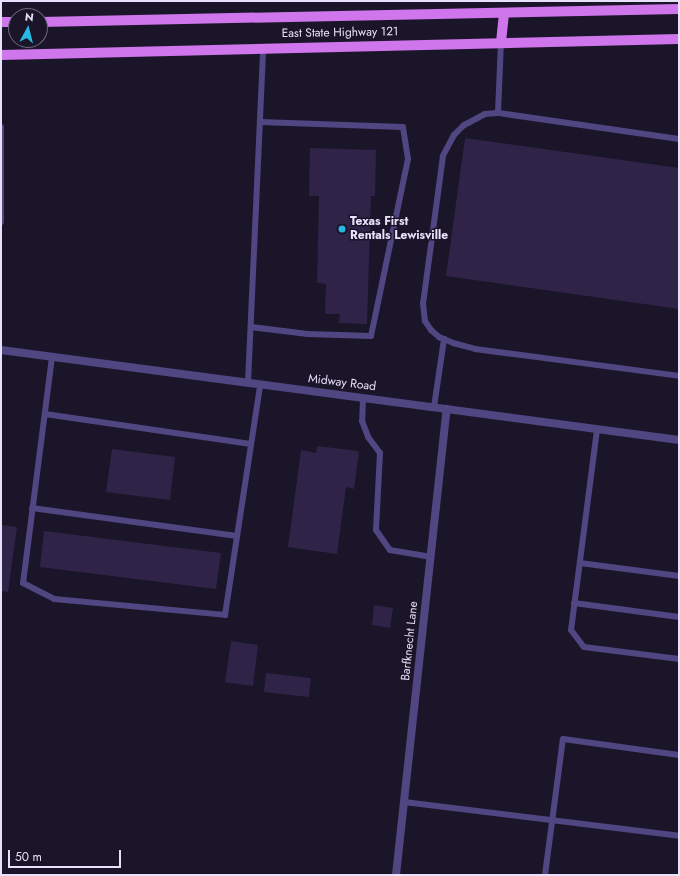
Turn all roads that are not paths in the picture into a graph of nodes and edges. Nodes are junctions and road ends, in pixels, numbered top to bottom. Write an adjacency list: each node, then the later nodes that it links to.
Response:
1 (679, 9): 2 (main road, East State Highway 121)
2 (504, 13): 3 (main road, East State Highway 121); 5 (main road)
3 (48, 22)
4 (679, 39): 5 (main road, East State Highway 121)
5 (502, 42): 6 (main road, East State Highway 121); 8 (lane)
6 (263, 48): 7 (main road, East State Highway 121); 9 (lane)
7 (1, 55)
8 (498, 113): 11 (lane); 14 (lane)
9 (260, 122): 13 (lane); 13 (lane)
10 (1, 127): 12 (lane)
11 (679, 139)
12 (1, 222)
13 (250, 328): 18 (lane)
14 (444, 339): 17 (lane); 21 (lane)
15 (1, 350): 16 (street, Midway Road)
16 (52, 357): 18 (street, Midway Road); 23 (lane)
17 (679, 376)
18 (248, 383): 19 (street, Midway Road)
19 (260, 385): 20 (street, Midway Road); 26 (lane)
20 (364, 398): 21 (street, Midway Road); 29 (lane)
21 (434, 407): 22 (street, Midway Road)
22 (447, 409): 24 (street, Midway Road); 29 (street, Barfknecht Lane)
23 (45, 414): 26 (lane); 27 (lane)
24 (597, 430): 25 (street, Midway Road); 30 (lane)
25 (679, 440)
26 (251, 444): 28 (lane)
27 (32, 508): 28 (lane); 28 (lane)
28 (237, 536)
29 (431, 557): 36 (street, Barfknecht Lane)
30 (580, 563): 31 (lane); 32 (lane)
31 (679, 576)
32 (574, 603): 33 (lane); 34 (lane)
33 (679, 617)
34 (679, 659)
35 (679, 755): 37 (lane)
36 (404, 802): 37 (lane); 39 (street, Barfknecht Lane)
37 (552, 820): 38 (lane); 40 (lane)
38 (679, 836)
39 (396, 875)
40 (545, 875)

